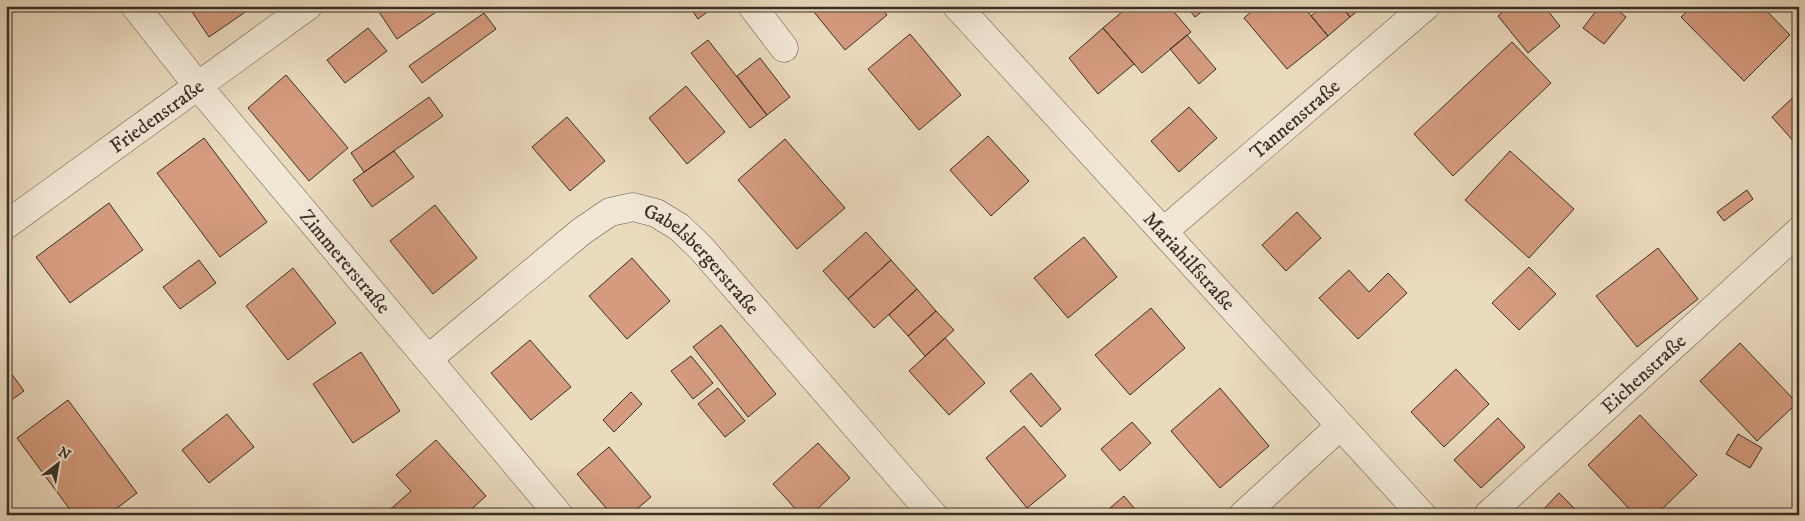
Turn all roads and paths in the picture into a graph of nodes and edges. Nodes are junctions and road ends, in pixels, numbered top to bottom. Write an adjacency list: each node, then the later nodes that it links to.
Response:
1 (135, 6): 7 (street, Zimmererstraße)
2 (308, 6): 7 (street, Friedenstraße)
3 (752, 6): 6 (street)
4 (957, 6): 9 (street, Mariahilfstraße)
5 (1426, 6): 9 (street, Tannenstraße)
6 (784, 48)
7 (198, 86): 8 (street, Friedenstraße); 11 (street, Zimmererstraße)
8 (6, 225)
9 (1164, 231): 12 (street, Mariahilfstraße)
10 (1799, 231): 17 (street, Eichenstraße)
11 (428, 359): 13 (street, Zimmererstraße); 14 (street, Gabelsbergerstraße)
12 (1340, 426): 15 (street); 16 (street, Mariahilfstraße)
13 (559, 515)
14 (933, 515)
15 (1243, 515)
16 (1422, 515)
17 (1488, 515)

